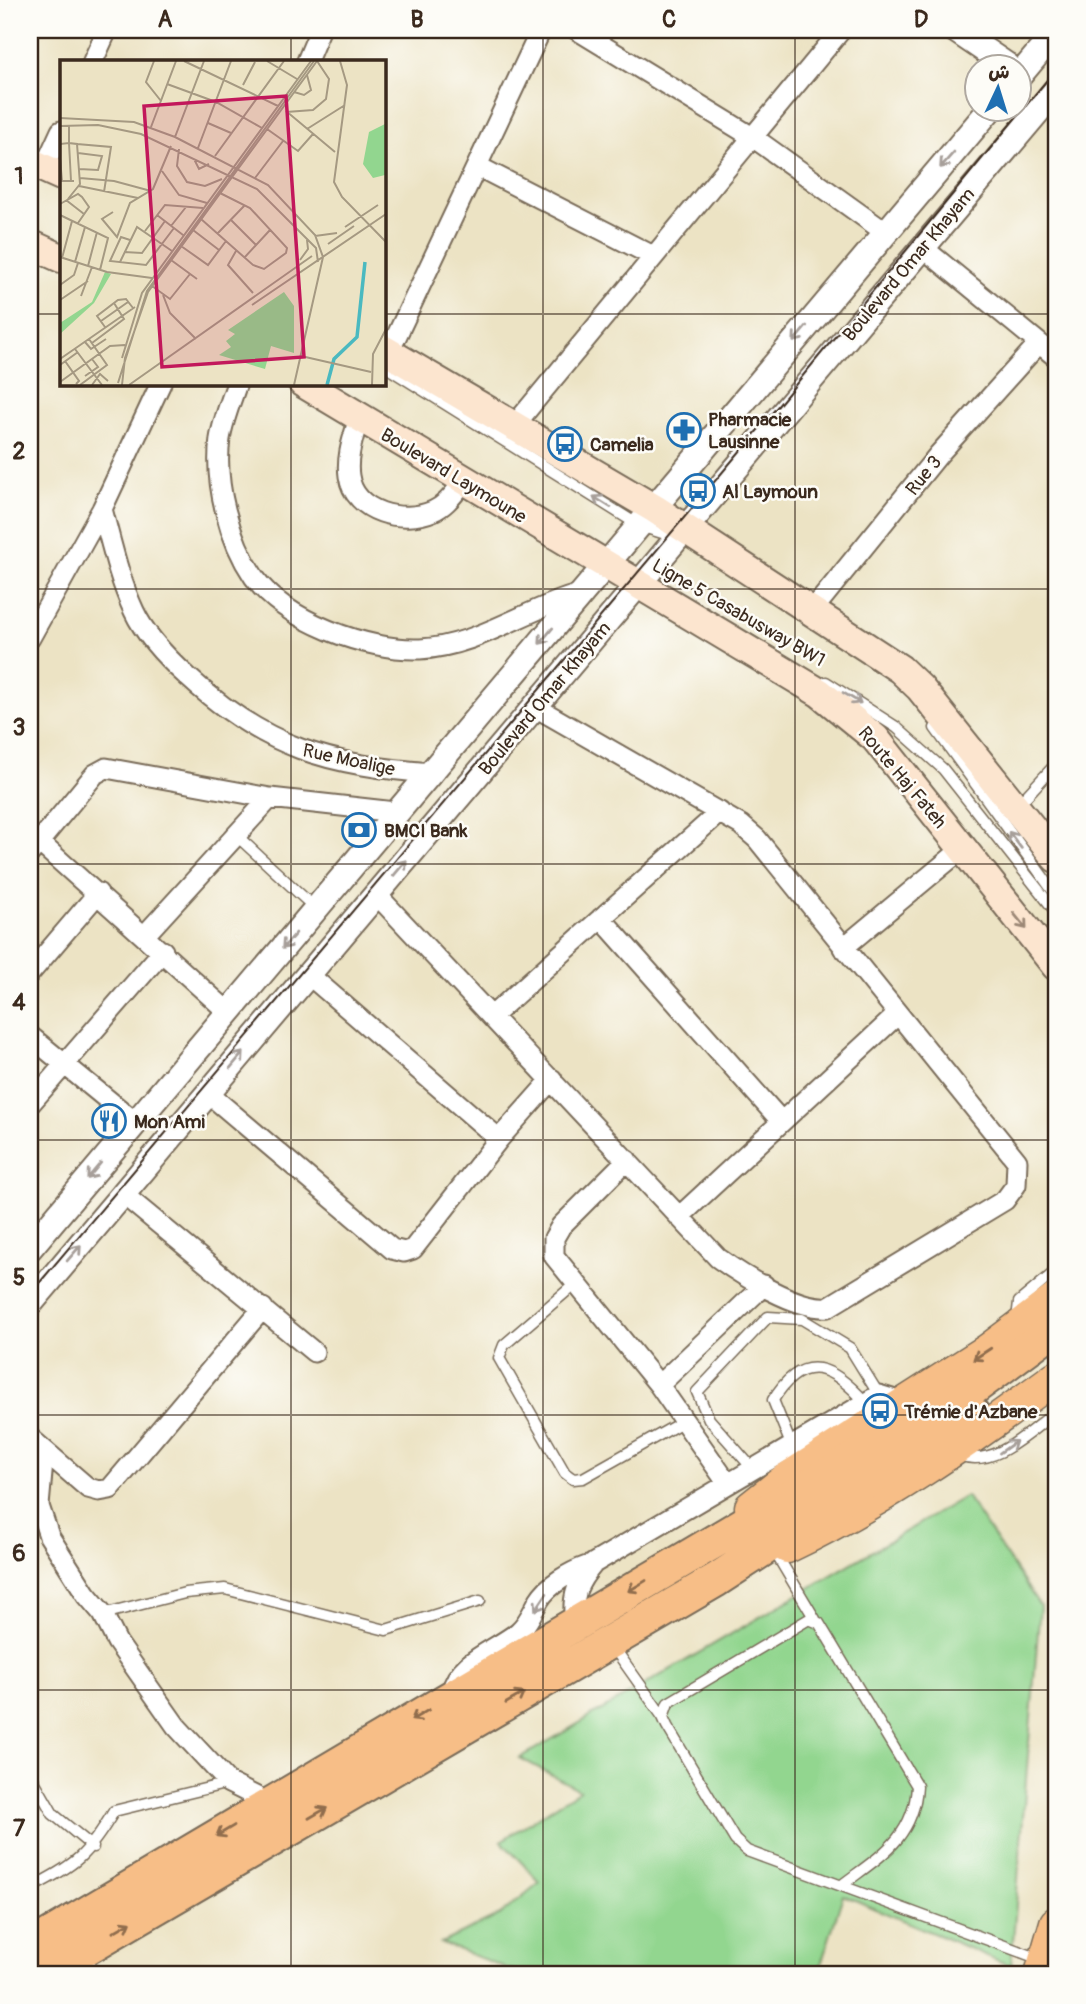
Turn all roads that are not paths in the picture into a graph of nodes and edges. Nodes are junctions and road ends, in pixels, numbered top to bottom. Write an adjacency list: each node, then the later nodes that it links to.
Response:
1 (107, 30): 10 (street)
2 (320, 30): 11 (street)
3 (541, 30): 16 (street)
4 (577, 30): 15 (street)
5 (841, 30): 15 (street)
6 (955, 30): 8 (street)
7 (1056, 32): 9 (street)
8 (987, 52)
9 (1034, 58)
10 (93, 60)
11 (307, 60)
12 (1055, 95): 20 (street, Boulevard Omar Khayam)
13 (979, 122): 18 (street, Boulevard Omar Khayam, one-way to 18)
14 (60, 133): 17 (street)
15 (754, 138): 18 (street); 21 (street)
16 (477, 166): 21 (street); 24 (street)
17 (45, 169)
18 (885, 232): 34 (street, Boulevard Omar Khayam, one-way to 34)
19 (30, 244): 22 (main road)
20 (922, 247): 23 (street); 35 (street, Boulevard Omar Khayam)
21 (653, 256): 31 (street)
22 (60, 258)
23 (1040, 343): 25 (street); 39 (street, Rue 3)
24 (385, 355): 31 (main road); 34 (lane, one-way to 24)
25 (1056, 357)
26 (160, 385): 33 (street)
27 (236, 385): 38 (street)
28 (306, 385): 30 (main road, Boulevard Laymoune)
29 (319, 385): 36 (lane)
30 (359, 417): 32 (main road, Boulevard Laymoune); 32 (street)
31 (514, 426): 34 (main road)
32 (464, 482): 36 (main road, Boulevard Laymoune)
33 (102, 509): 40 (street); 46 (street, Rue Moalige)
34 (648, 517): 35 (main road); 36 (street, Boulevard Omar Khayam)
35 (681, 533): 37 (street, Boulevard Omar Khayam); 39 (main road); 43 (lane, Ligne 5 Casabusway BW1)
36 (607, 563): 37 (main road, Route Haj Fateh); 38 (street, Boulevard Omar Khayam)
37 (647, 581): 42 (street, Boulevard Omar Khayam); 53 (main road, Route Haj Fateh)
38 (580, 594): 46 (street, Boulevard Omar Khayam, one-way to 46)
39 (812, 611): 48 (main road)
40 (30, 638)
41 (815, 675): 59 (lane, Ligne 5 Casabusway BW1, one-way to 59)
42 (537, 708): 50 (street); 56 (street, Boulevard Omar Khayam, one-way to 42)
43 (924, 711)
44 (931, 722): 57 (lane, one-way to 44)
45 (1056, 764): 48 (lane)
46 (431, 773): 49 (street, Boulevard Omar Khayam)
47 (270, 798): 49 (street); 51 (street); 52 (street)
48 (1014, 809): 54 (main road)
49 (395, 812): 58 (street, Boulevard Omar Khayam)
50 (720, 813): 60 (street); 62 (street)
51 (236, 835): 58 (lane); 61 (street)
52 (34, 847): 55 (street)
53 (962, 849): 62 (street); 64 (main road, Route Haj Fateh, one-way to 64)
54 (1056, 858)
55 (98, 893): 61 (street); 65 (street)
56 (377, 895): 66 (street, Boulevard Omar Khayam); 69 (street)
57 (1056, 895)
58 (316, 909): 67 (street, Boulevard Omar Khayam, one-way to 67)
59 (1056, 912)
60 (601, 918): 69 (street); 75 (street)
61 (145, 935): 63 (street)
62 (842, 948): 68 (street)
63 (163, 951): 67 (street); 71 (street)
64 (1056, 967)
65 (30, 973)
66 (309, 975): 73 (street, Boulevard Omar Khayam, one-way to 66); 77 (street)
67 (227, 1011): 76 (street, Boulevard Omar Khayam)
68 (898, 1014): 75 (street); 84 (street)
69 (493, 1015): 72 (street)
70 (30, 1036): 71 (street)
71 (63, 1064): 74 (street); 76 (street)
72 (552, 1079): 77 (street); 78 (street)
73 (209, 1094): 77 (street); 79 (street, Boulevard Omar Khayam)
74 (30, 1104)
75 (781, 1121): 80 (street)
76 (135, 1122): 81 (street, Boulevard Omar Khayam, one-way to 81)
77 (499, 1139)
78 (627, 1160): 80 (street); 83 (street)
79 (124, 1195): 86 (street, Boulevard Omar Khayam, one-way to 79); 87 (street)
80 (679, 1217): 84 (street)
81 (30, 1248)
82 (1056, 1271): 88 (lane)
83 (575, 1284): 93 (street); 96 (lane)
84 (764, 1286): 93 (street)
85 (1056, 1299): 88 (main road)
86 (30, 1304)
87 (263, 1308): 90 (street); 97 (street)
88 (1020, 1326): 94 (main road, one-way to 94)
89 (1056, 1327): 103 (highway)
90 (314, 1352)
91 (1056, 1352): 106 (highway)
92 (1056, 1377): 99 (main road)
93 (659, 1385): 96 (street)
94 (883, 1400): 98 (street); 98 (lane); 100 (lane); 103 (main road)
95 (1056, 1412): 99 (lane, one-way to 95)
96 (684, 1421): 101 (street)
97 (37, 1444): 102 (street)
98 (792, 1448): 100 (street)
99 (952, 1452): 104 (main road)
100 (754, 1469): 101 (street)
101 (728, 1484): 105 (street)
102 (34, 1504): 108 (street)
103 (696, 1551): 110 (highway, one-way to 110)
104 (775, 1552): 106 (main road); 109 (lane)
105 (594, 1563): 110 (street); 112 (street, one-way to 112)
106 (716, 1580): 111 (highway)
107 (480, 1601): 108 (lane)
108 (103, 1614): 115 (street)
109 (815, 1619): 113 (lane); 118 (lane)
110 (575, 1623): 112 (highway)
111 (610, 1642): 113 (lane); 122 (highway, one-way to 111)
112 (450, 1697): 116 (highway, one-way to 116)
113 (663, 1717): 118 (lane)
114 (30, 1774): 117 (lane)
115 (229, 1783): 116 (street); 117 (lane)
116 (271, 1804): 121 (highway, one-way to 121)
117 (93, 1847): 119 (lane)
118 (842, 1885): 123 (lane)
119 (30, 1888)
120 (1056, 1923): 123 (main road)
121 (30, 1947)
122 (89, 1962): 124 (highway)
123 (1043, 1968)
124 (42, 1974)

